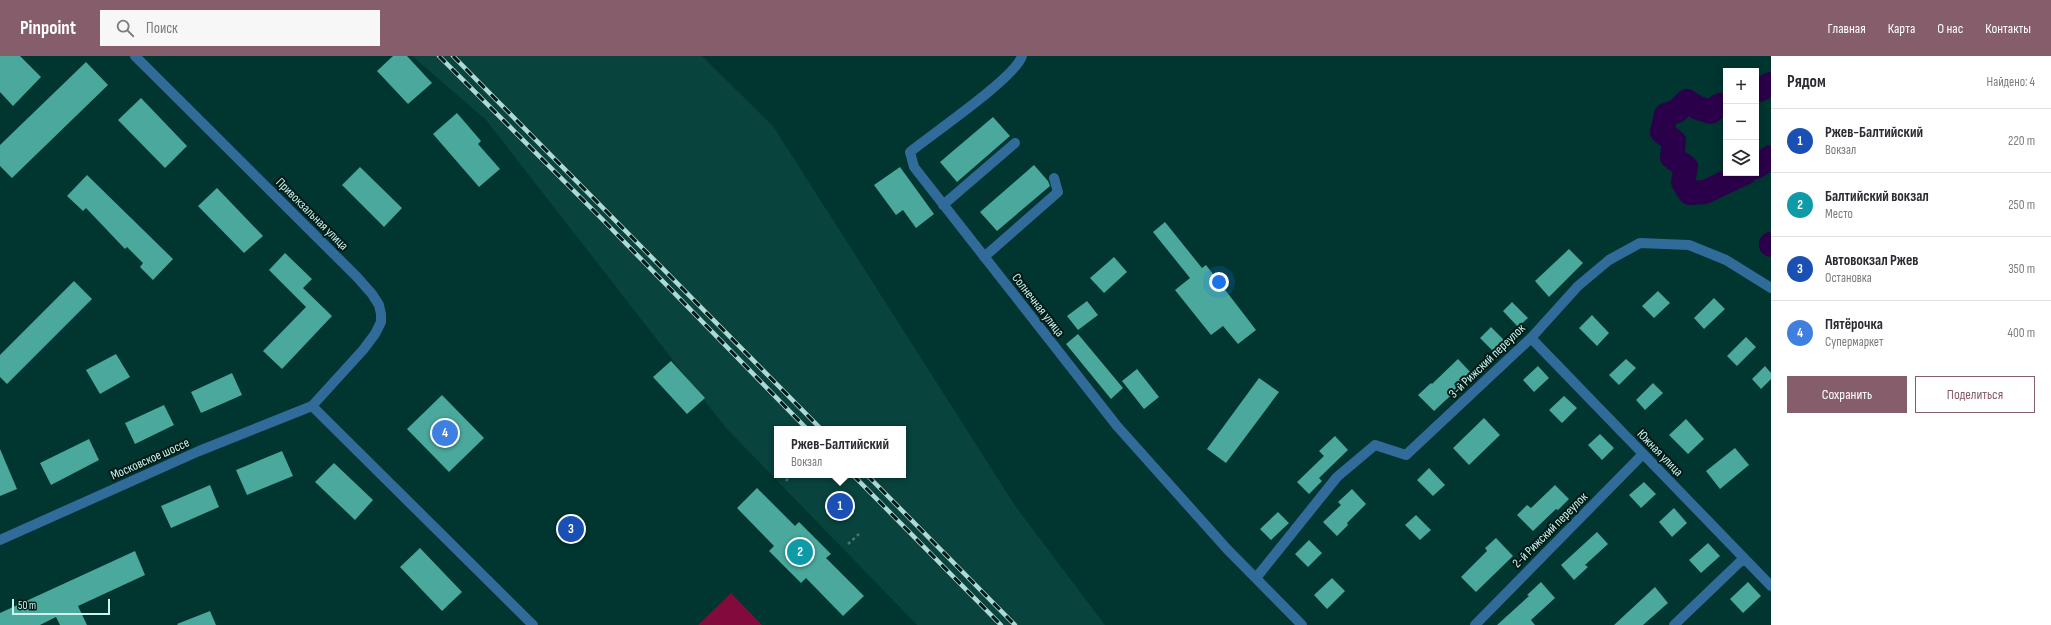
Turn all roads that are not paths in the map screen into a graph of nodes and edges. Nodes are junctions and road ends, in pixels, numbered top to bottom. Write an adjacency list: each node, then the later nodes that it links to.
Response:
1 (135, 56): 9 (street, Привокзальная улица)
2 (1022, 56): 5 (street, Солнечная улица)
3 (1015, 144): 5 (street)
4 (1054, 178): 6 (street)
5 (943, 205): 6 (street, Солнечная улица)
6 (984, 257): 13 (street, Солнечная улица)
7 (1771, 288): 8 (street, 3-й Рижский переулок)
8 (1531, 338): 10 (street, Южная улица); 13 (street, 3-й Рижский переулок)
9 (312, 406): 11 (street, Московское шоссе); 15 (street)
10 (1643, 454): 12 (street, Южная улица); 17 (street, 2-й Рижский переулок)
11 (0, 540)
12 (1744, 558): 14 (street, Южная улица); 18 (street)
13 (1256, 578): 16 (street, Солнечная улица)
14 (1771, 586)
15 (530, 623)
16 (1302, 625)
17 (1475, 625)
18 (1674, 625)

